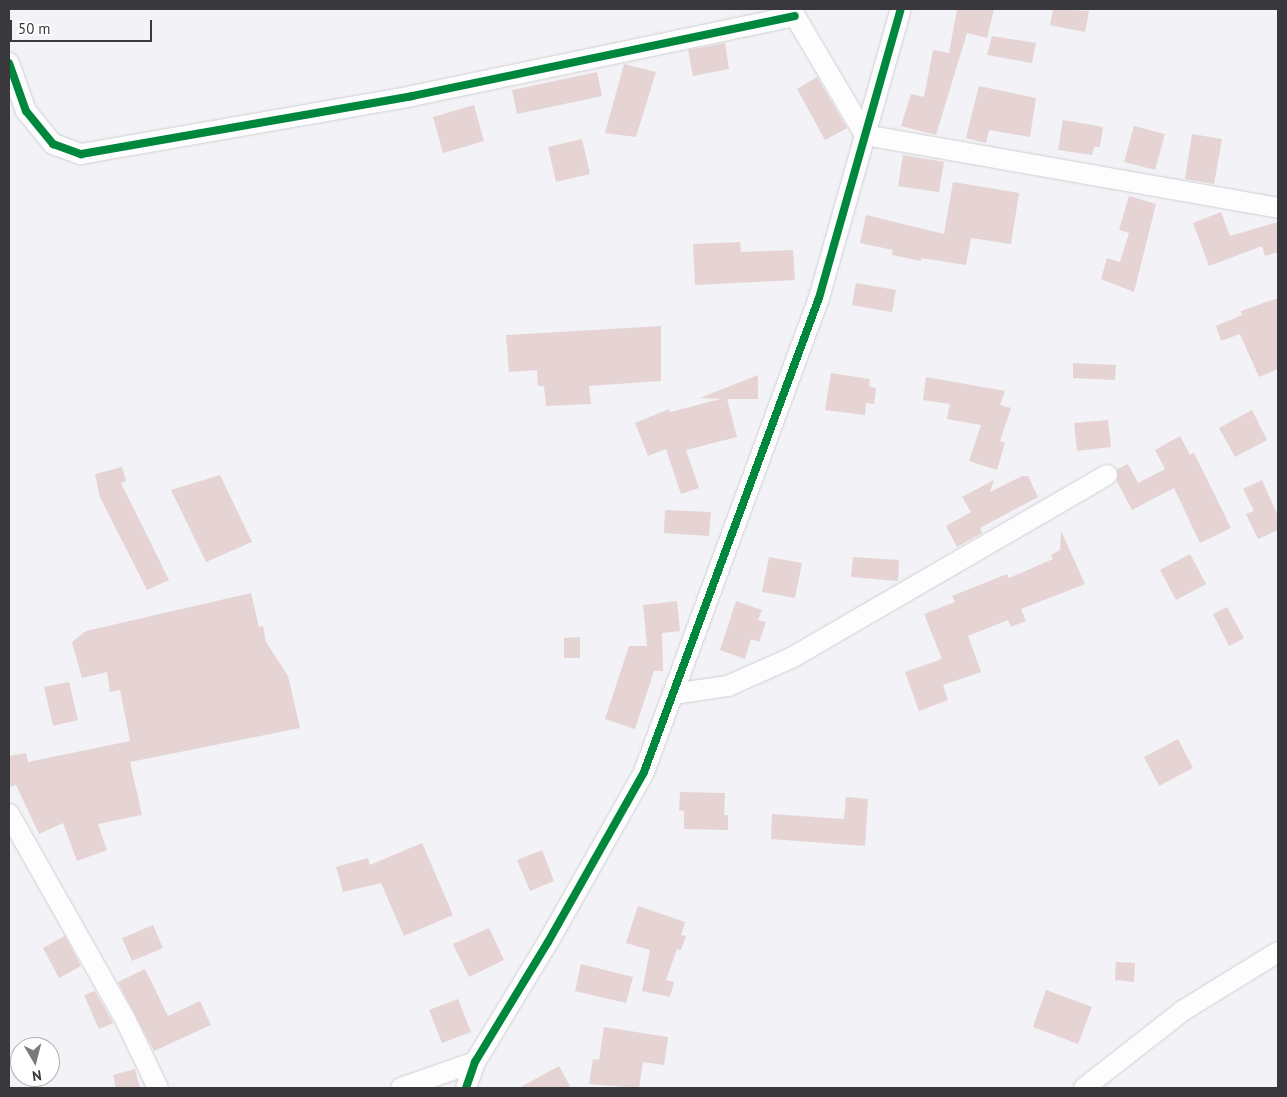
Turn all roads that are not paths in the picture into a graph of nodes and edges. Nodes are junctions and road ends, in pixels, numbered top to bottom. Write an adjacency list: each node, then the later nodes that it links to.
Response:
1 (901, 9): 4 (street)
2 (790, 12): 3 (street); 4 (street)
3 (9, 63)
4 (865, 134): 5 (street); 7 (street)
5 (1278, 208)
6 (1106, 475): 7 (street)
7 (673, 694): 10 (street)
8 (9, 814): 11 (street)
9 (1278, 952): 14 (street)
10 (475, 1062): 12 (street); 13 (street)
11 (158, 1088)
12 (400, 1088)
13 (466, 1088)
14 (1084, 1088)

